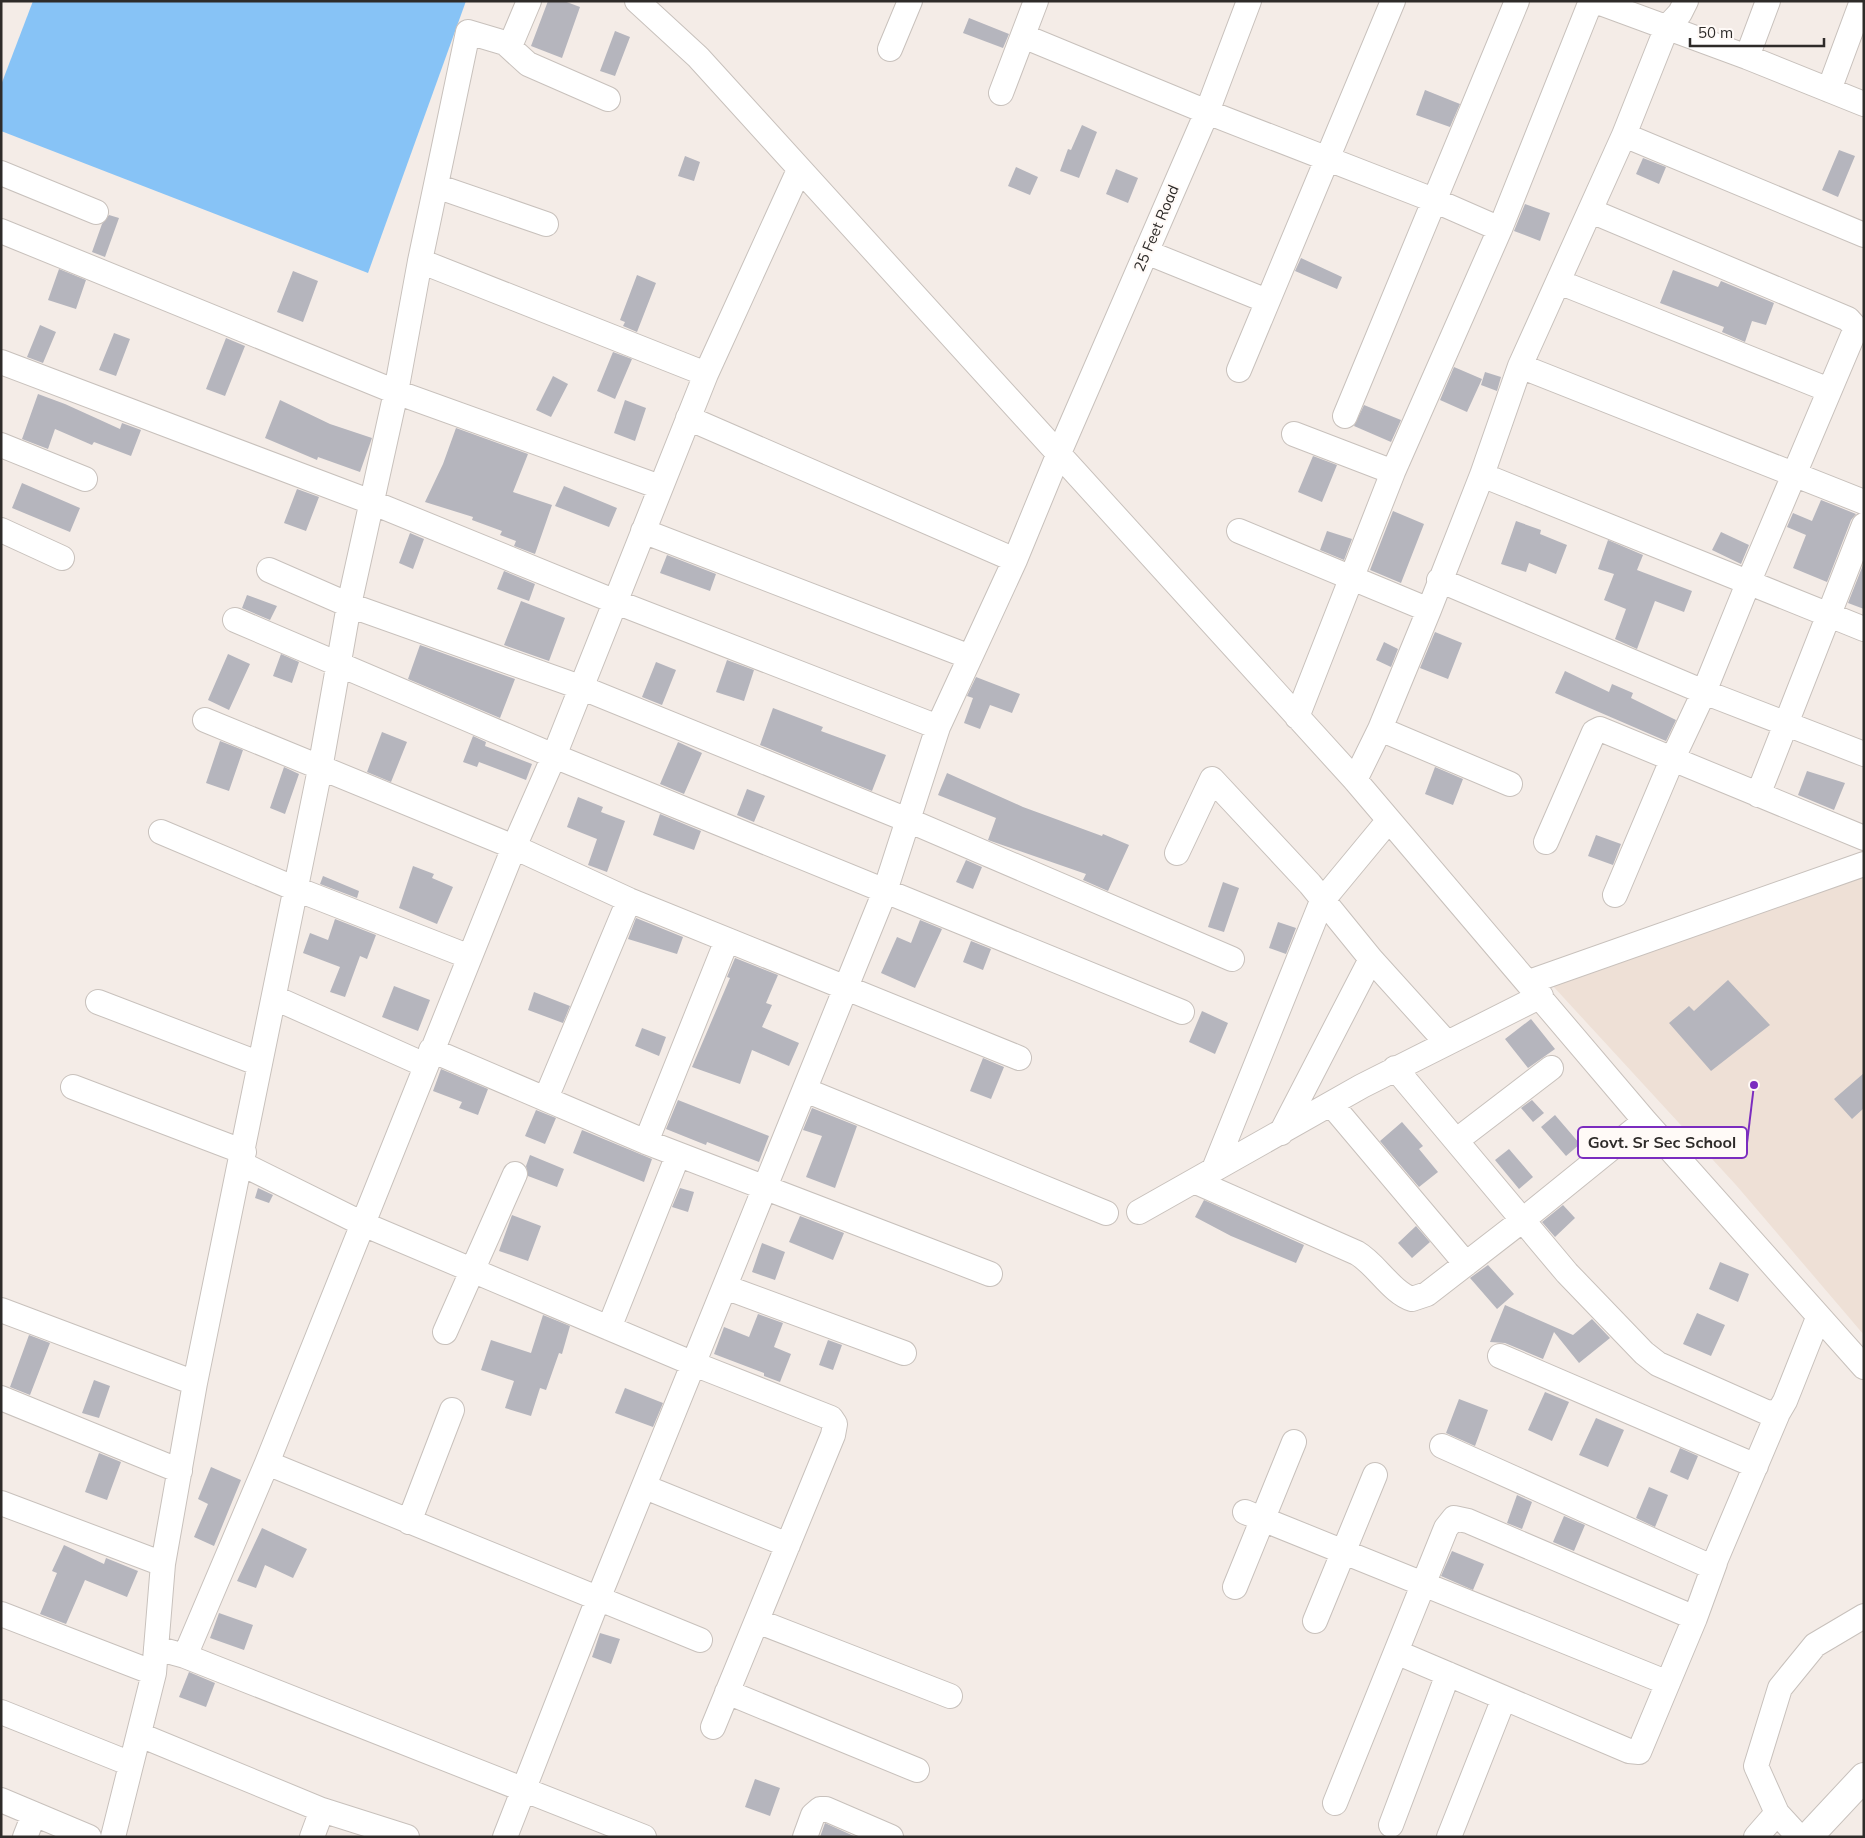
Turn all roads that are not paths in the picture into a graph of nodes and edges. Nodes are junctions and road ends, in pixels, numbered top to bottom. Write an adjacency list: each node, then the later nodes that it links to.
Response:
1 (529, 1): 15 (street)
2 (637, 1): 25 (street)
3 (910, 1): 16 (street)
4 (1036, 1): 14 (street)
5 (1249, 1): 22 (street, 25 Feet Road)
6 (1393, 1): 24 (street)
7 (1517, 1): 28 (street)
8 (1591, 1): 32 (street)
9 (1596, 1): 13 (street)
10 (1686, 1): 13 (street)
11 (1768, 1): 17 (street)
12 (1862, 1): 18 (street)
13 (1667, 27): 17 (street); 23 (street)
14 (1023, 36): 19 (street); 22 (street)
15 (510, 46): 20 (street); 27 (street)
16 (890, 48)
17 (1747, 57): 18 (street)
18 (1829, 90): 21 (street)
19 (1001, 93)
20 (608, 99)
21 (1864, 104)
22 (1207, 112): 24 (street); 35 (street, 25 Feet Road)
23 (1624, 135): 29 (street); 34 (street)
24 (1328, 158): 28 (street); 38 (street)
25 (799, 170): 43 (street); 50 (street)
26 (1, 173): 30 (street)
27 (436, 186): 31 (street); 36 (street)
28 (1436, 201): 32 (street); 46 (street)
29 (1590, 211): 37 (street); 39 (street)
30 (96, 212)
31 (546, 224)
32 (1500, 229): 51 (street)
33 (1, 231): 45 (street)
34 (1864, 235)
35 (1146, 252): 38 (street); 50 (street, 25 Feet Road)
36 (420, 261): 43 (street); 45 (street)
37 (1559, 282): 41 (street); 44 (street)
38 (1267, 301): 42 (street)
39 (1860, 315): 44 (street)
40 (1, 362): 56 (street)
41 (1520, 366): 52 (street); 53 (street)
42 (1239, 370)
43 (706, 374): 47 (street)
44 (1829, 390): 52 (street)
45 (396, 392): 55 (street); 56 (street)
46 (1345, 416)
47 (688, 418): 55 (street); 63 (street)
48 (1294, 434): 51 (street)
49 (1, 445): 54 (street)
50 (1059, 453): 63 (street, 25 Feet Road); 78 (street)
51 (1394, 472): 65 (street)
52 (1794, 473): 57 (street); 67 (street)
53 (1482, 475): 66 (street); 67 (street)
54 (85, 479)
55 (660, 487): 60 (street)
56 (371, 502): 68 (street); 69 (street)
57 (1864, 502)
58 (1864, 526): 71 (street)
59 (1, 530): 62 (street)
60 (643, 531): 68 (street); 74 (street)
61 (1239, 531): 65 (street)
62 (62, 558)
63 (1015, 560): 74 (street, 25 Feet Road)
64 (269, 570): 69 (street)
65 (1352, 578): 70 (street); 78 (street)
66 (1438, 580): 70 (street); 77 (street)
67 (1749, 581): 71 (street); 77 (street)
68 (616, 602): 76 (street); 81 (street)
69 (349, 605): 75 (street); 76 (street)
70 (1429, 610): 82 (street)
71 (1829, 615): 73 (street); 80 (street)
72 (235, 620): 75 (street)
73 (1864, 629)
74 (970, 657): 81 (street, 25 Feet Road)
75 (339, 663): 84 (street); 86 (street)
76 (580, 687): 84 (street); 91 (street)
77 (1704, 692): 80 (street); 85 (street)
78 (1297, 717): 87 (street)
79 (205, 720): 86 (street)
80 (1785, 724): 83 (street); 89 (street)
81 (938, 727): 91 (street, 25 Feet Road)
82 (1380, 729): 87 (street); 88 (street)
83 (1864, 754)
84 (554, 756): 95 (street); 99 (street)
85 (1672, 760): 89 (street); 94 (street); 100 (street)
86 (320, 769): 95 (street); 98 (street)
87 (1355, 780): 90 (street)
88 (1510, 784)
89 (1758, 795): 93 (street)
90 (1389, 820): 102 (street); 108 (street)
91 (910, 821): 99 (street, 25 Feet Road); 105 (street)
92 (161, 832): 98 (street)
93 (1864, 838)
94 (1546, 842)
95 (514, 848): 101 (street); 104 (street)
96 (1177, 853): 102 (street)
97 (1864, 864): 108 (street)
98 (296, 889): 104 (street); 109 (street)
99 (885, 891): 107 (street, 25 Feet Road); 111 (street)
100 (1615, 895)
101 (629, 900): 103 (street); 120 (street)
102 (1322, 901): 106 (street); 128 (street)
103 (727, 940): 107 (street); 125 (street)
104 (470, 957): 113 (street)
105 (1232, 959)
106 (1372, 959): 112 (street); 123 (street)
107 (845, 988): 114 (street); 119 (street, 25 Feet Road)
108 (1535, 989): 112 (street); 122 (street)
109 (275, 998): 113 (street); 115 (street)
110 (98, 1002): 115 (street)
111 (1182, 1012)
112 (1446, 1042): 116 (street)
113 (428, 1058): 120 (street); 135 (street)
114 (1018, 1058)
115 (260, 1064): 127 (street)
116 (1396, 1068): 121 (street); 124 (street)
117 (1551, 1068): 124 (street)
118 (73, 1087): 127 (street)
119 (805, 1090): 131 (street, 25 Feet Road); 133 (street)
120 (546, 1098): 125 (street)
121 (1331, 1104): 123 (street); 136 (street)
122 (1645, 1121): 134 (street); 141 (street)
123 (1281, 1133): 128 (street)
124 (1457, 1140): 134 (street)
125 (646, 1142): 126 (street)
126 (678, 1155): 131 (street); 142 (street)
127 (243, 1158): 135 (street); 148 (street)
128 (1214, 1169): 130 (street)
129 (515, 1174): 137 (street)
130 (1194, 1181): 132 (street); 136 (street)
131 (765, 1189): 138 (street); 139 (street, 25 Feet Road)
132 (1139, 1212)
133 (1106, 1213)
134 (1524, 1219): 136 (street); 151 (street)
135 (363, 1224): 137 (street); 154 (street)
136 (1466, 1264)
137 (472, 1269): 142 (street); 143 (street)
138 (990, 1274)
139 (725, 1287): 144 (street); 146 (street, 25 Feet Road)
140 (1, 1310): 148 (street)
141 (1818, 1318): 147 (street); 151 (street)
142 (609, 1328): 146 (street)
143 (446, 1332)
144 (904, 1353)
145 (1500, 1356): 155 (street)
146 (694, 1364): 158 (street, 25 Feet Road); 162 (street)
147 (1864, 1367)
148 (195, 1383): 156 (street)
149 (1, 1398): 156 (street)
150 (452, 1410): 161 (street)
151 (1778, 1413): 155 (street)
152 (1294, 1442): 160 (street)
153 (1442, 1446): 165 (street)
154 (267, 1463): 161 (street); 177 (street)
155 (1756, 1466): 165 (street)
156 (180, 1471): 164 (street)
157 (1375, 1475): 163 (street)
158 (645, 1487): 162 (street); 168 (street, 25 Feet Road)
159 (1, 1503): 164 (street)
160 (1254, 1515): 163 (street); 167 (street)
161 (409, 1522): 168 (street)
162 (788, 1545): 172 (street)
163 (1344, 1552): 166 (street); 173 (street)
164 (163, 1564): 175 (street)
165 (1716, 1564): 171 (street)
166 (1423, 1585): 171 (street); 176 (street); 180 (street)
167 (1235, 1587)
168 (598, 1599): 174 (street); 190 (street, 25 Feet Road)
169 (1, 1614): 178 (street)
170 (1864, 1616): 194 (street)
171 (1695, 1618): 180 (street)
172 (756, 1621): 181 (street); 182 (street)
173 (1315, 1621)
174 (700, 1640)
175 (156, 1648): 177 (street); 178 (street)
176 (1396, 1652): 179 (street); 192 (street)
177 (185, 1656): 190 (street)
178 (154, 1674): 186 (street)
179 (1448, 1674): 183 (street); 196 (street)
180 (1668, 1683): 183 (street)
181 (727, 1692): 185 (street); 188 (street)
182 (950, 1696)
183 (1504, 1698): 206 (street)
184 (1, 1712): 187 (street)
185 (713, 1727)
186 (140, 1735): 187 (street); 193 (street)
187 (131, 1764): 199 (street)
188 (917, 1770)
189 (1864, 1777): 209 (highway)
190 (522, 1790): 202 (street, 25 Feet Road); 203 (street)
191 (1, 1800): 195 (street)
192 (1335, 1803)
193 (322, 1810): 200 (street); 201 (street)
194 (1777, 1813): 207 (street); 208 (street)
195 (34, 1814): 197 (street); 198 (street)
196 (1391, 1825)
197 (25, 1837)
198 (90, 1837)
199 (113, 1837)
200 (312, 1837)
201 (407, 1837)
202 (505, 1837)
203 (644, 1837)
204 (805, 1837): 205 (street)
205 (890, 1837)
206 (1449, 1837)
207 (1756, 1837)
208 (1799, 1837)
209 (1808, 1837)

